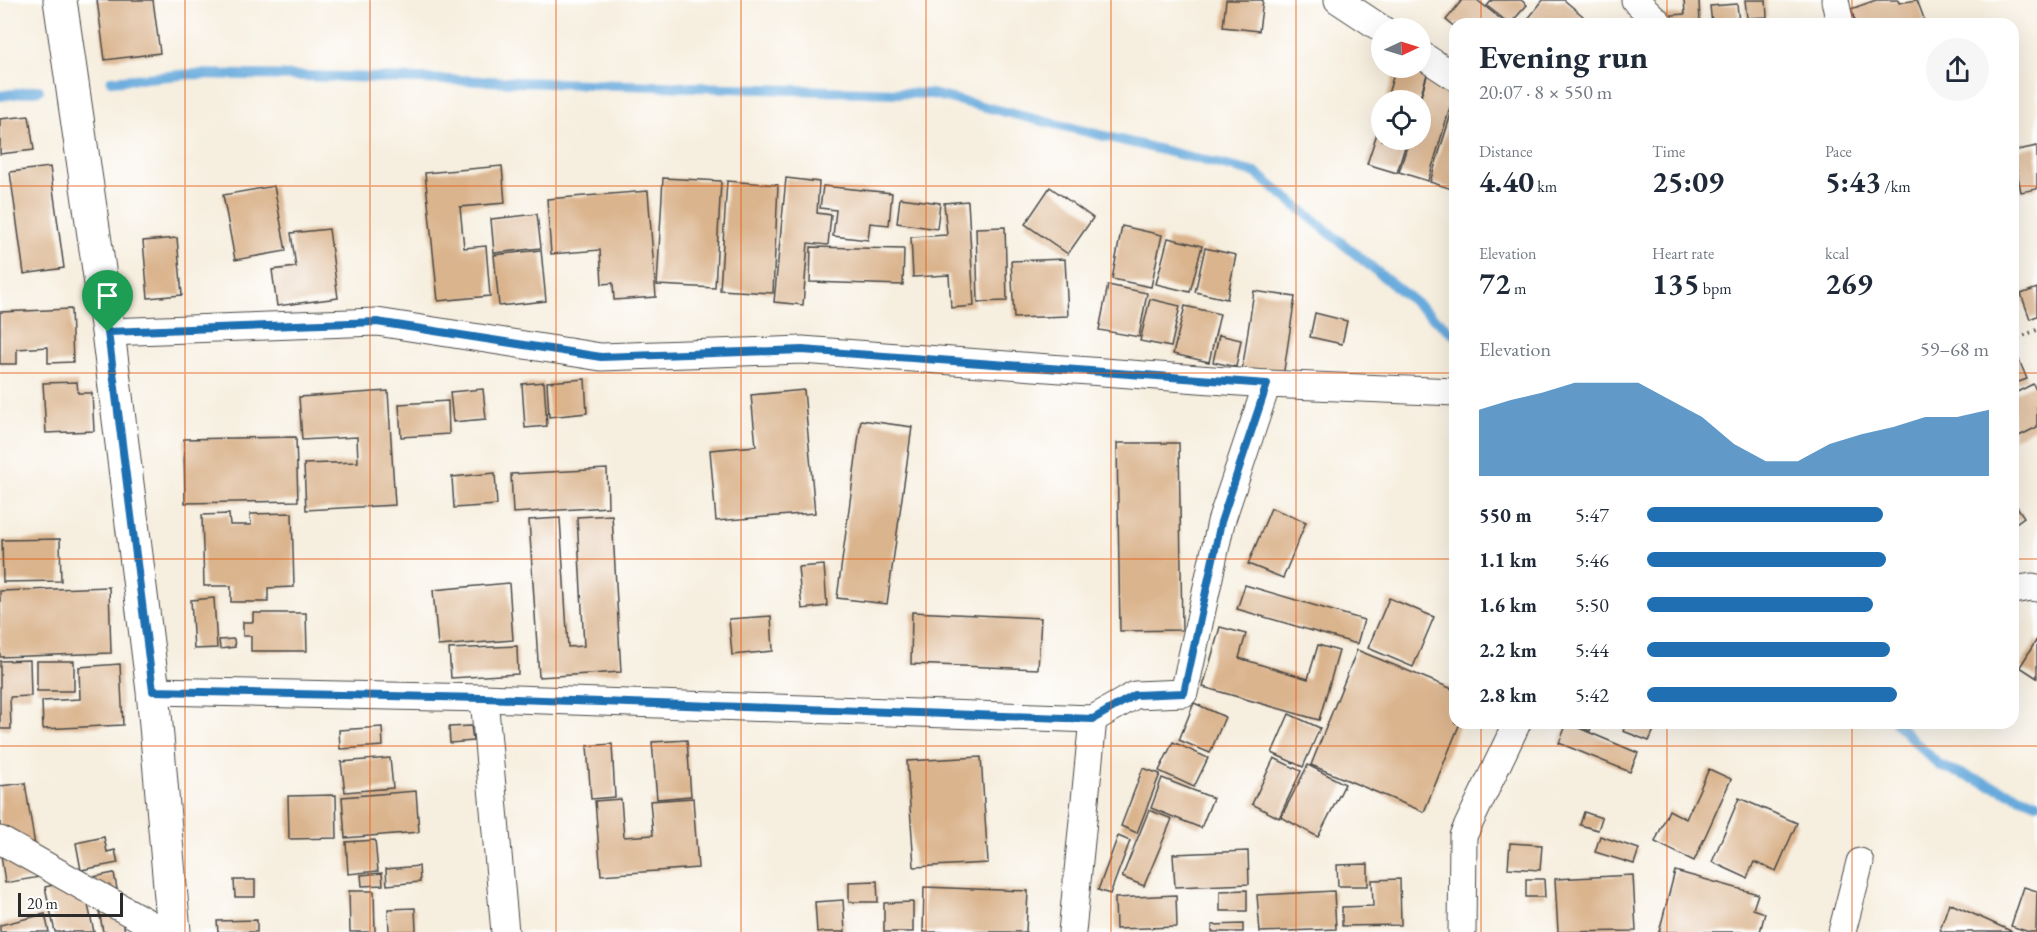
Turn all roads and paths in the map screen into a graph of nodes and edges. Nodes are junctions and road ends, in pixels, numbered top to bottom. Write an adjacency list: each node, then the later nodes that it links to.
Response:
1 (60, 0): 11 (street)
2 (1338, 0): 7 (street)
3 (1635, 0): 5 (street)
4 (1834, 0): 6 (street)
5 (1654, 18)
6 (1838, 18)
7 (1371, 21)
8 (1431, 61): 9 (street)
9 (1449, 73)
10 (2037, 330): 12 (path)
11 (108, 332): 13 (street); 17 (street)
12 (2019, 338)
13 (1267, 384): 14 (street); 19 (street)
14 (1449, 392)
15 (2037, 588): 16 (street)
16 (2019, 589)
17 (153, 691): 18 (street); 24 (street)
18 (484, 698): 19 (street); 25 (street)
19 (1093, 719): 26 (street)
20 (1514, 729): 27 (street)
21 (0, 840): 23 (street)
22 (1860, 862): 28 (street)
23 (164, 932)
24 (174, 932)
25 (505, 932)
26 (1072, 932)
27 (1462, 932)
28 (1842, 932)

